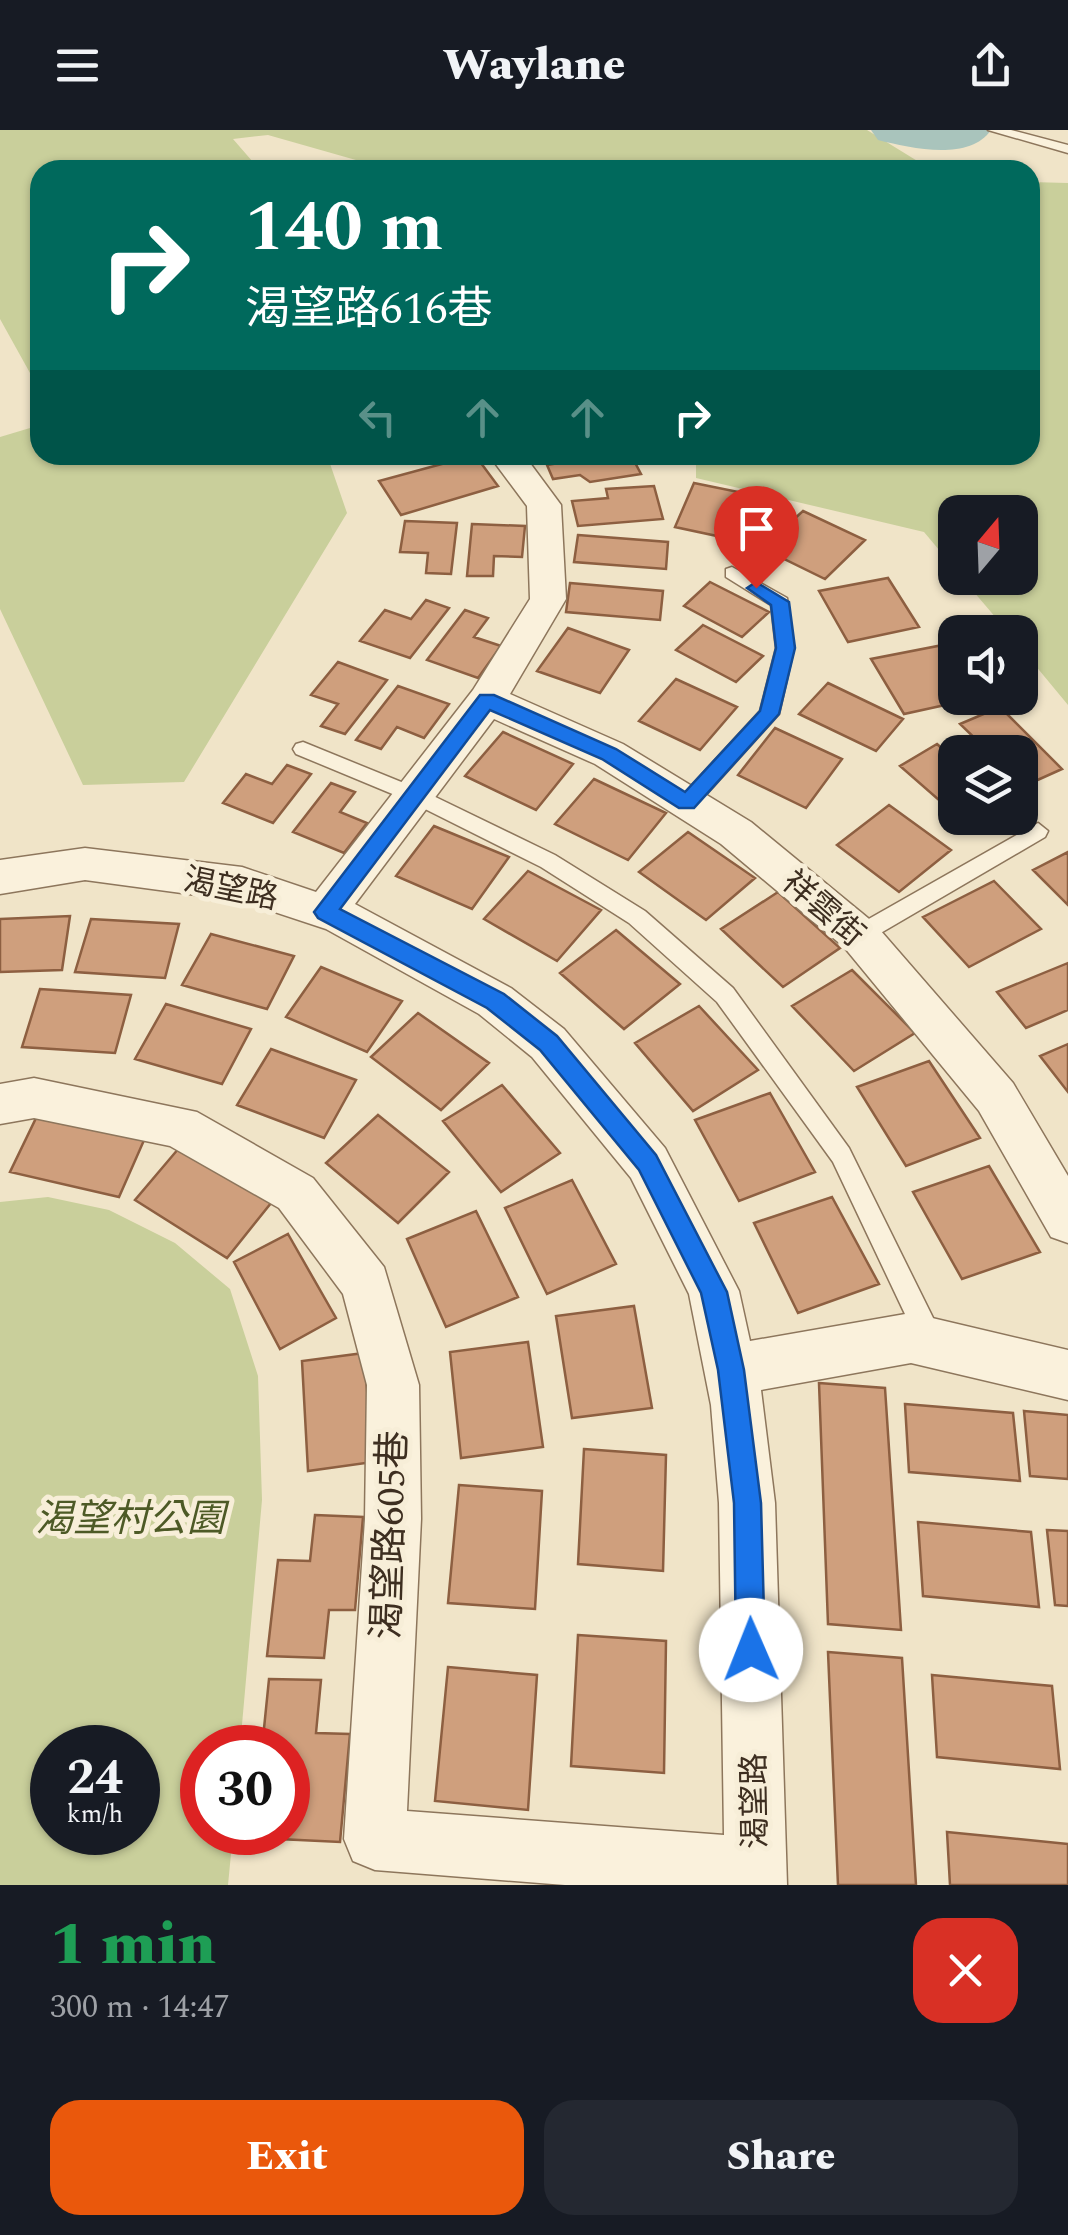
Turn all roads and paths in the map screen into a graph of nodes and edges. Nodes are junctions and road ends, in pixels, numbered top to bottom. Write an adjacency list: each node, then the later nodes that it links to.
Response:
1 (996, 130): 2 (lane)
2 (1068, 150)
3 (514, 465): 5 (street)
4 (732, 573): 8 (lane)
5 (487, 700): 7 (street); 8 (street, 祥雲街)
6 (303, 749): 7 (lane)
7 (414, 796): 11 (street); 15 (lane)
8 (687, 803): 12 (street, 祥雲街)
9 (1031, 835): 12 (lane)
10 (0, 877): 11 (street, 渴望路)
11 (325, 912): 16 (street, 渴望路)
12 (859, 934): 14 (street, 祥雲街)
13 (0, 1104): 18 (street, 渴望路605巷)
14 (1068, 1221)
15 (932, 1343): 16 (street); 17 (street)
16 (731, 1370): 18 (street, 渴望路)
17 (1068, 1375)
18 (756, 1877)

